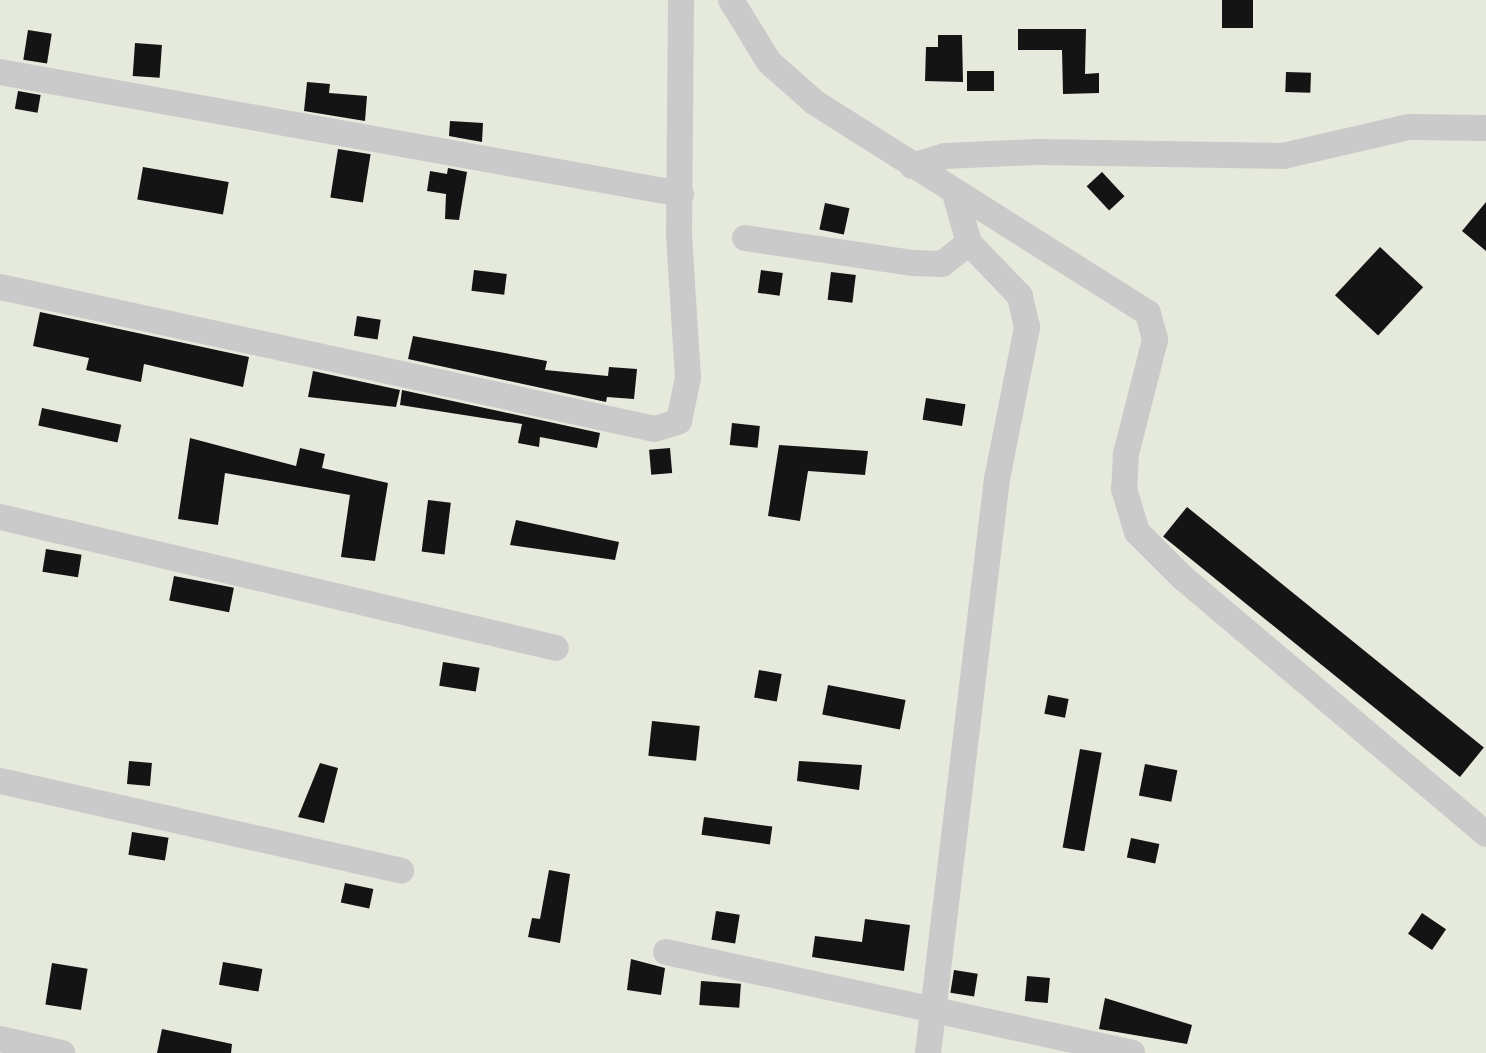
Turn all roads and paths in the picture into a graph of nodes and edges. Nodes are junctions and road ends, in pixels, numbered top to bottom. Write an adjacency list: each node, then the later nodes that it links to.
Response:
1 (681, 0): 6 (street)
2 (731, 0): 5 (street)
3 (0, 72): 6 (street)
4 (1486, 128): 5 (street)
5 (912, 166): 7 (street)
6 (681, 194): 10 (street)
7 (955, 194): 9 (street); 14 (street)
8 (745, 237): 9 (street)
9 (969, 243): 17 (street)
10 (0, 287)
11 (0, 517): 12 (street)
12 (556, 648)
13 (0, 781): 15 (street)
14 (1486, 834)
15 (401, 871)
16 (666, 952): 17 (street)
17 (933, 1012): 20 (street); 21 (street)
18 (0, 1039): 19 (street)
19 (62, 1053)
20 (928, 1053)
21 (1132, 1053)

